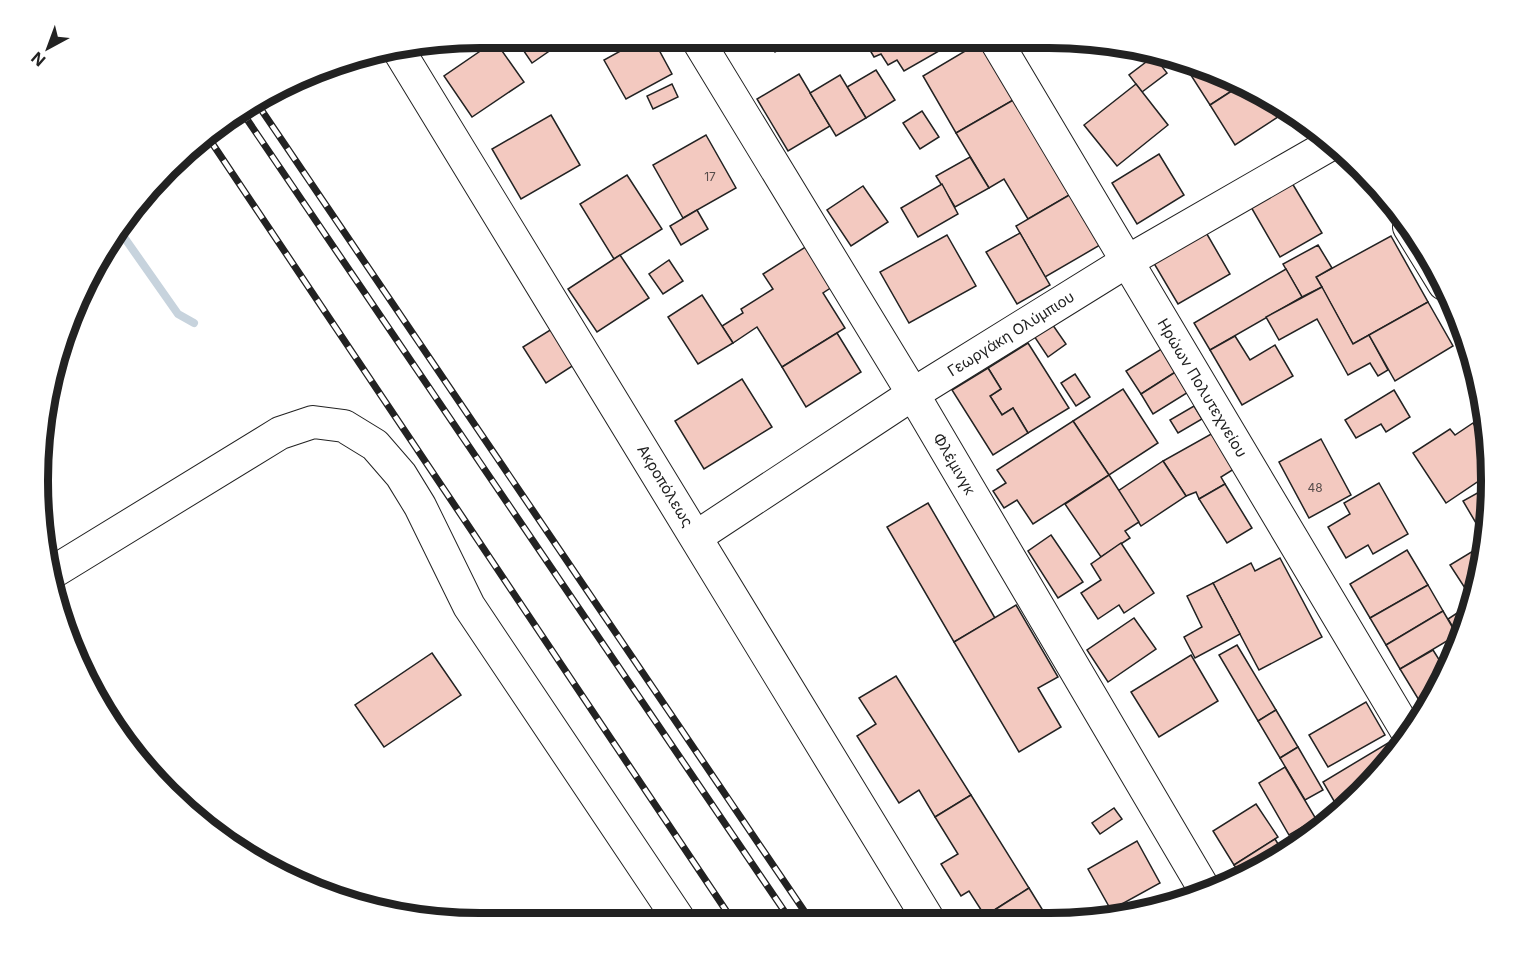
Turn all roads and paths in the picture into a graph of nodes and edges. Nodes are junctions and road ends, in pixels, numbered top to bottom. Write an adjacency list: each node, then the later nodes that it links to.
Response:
1 (702, 48): 6 (street, Φλέμινγκ)
2 (1000, 48): 5 (street, Ηρώων Πολυτεχνείου)
3 (402, 55): 7 (street, Ακροπόλεως)
4 (1325, 148): 5 (street, Γεωργάκη Ολύμπιου)
5 (1126, 262): 6 (street, Γεωργάκη Ολύμπιου); 9 (street, Ηρώων Πολυτεχνείου)
6 (913, 394): 7 (street, Γεωργάκη Ολύμπιου); 10 (street, Φλέμινγκ)
7 (696, 537): 12 (street, Ακροπόλεως)
8 (57, 570): 11 (street)
9 (1404, 727)
10 (1202, 885)
11 (675, 913)
12 (925, 913)

